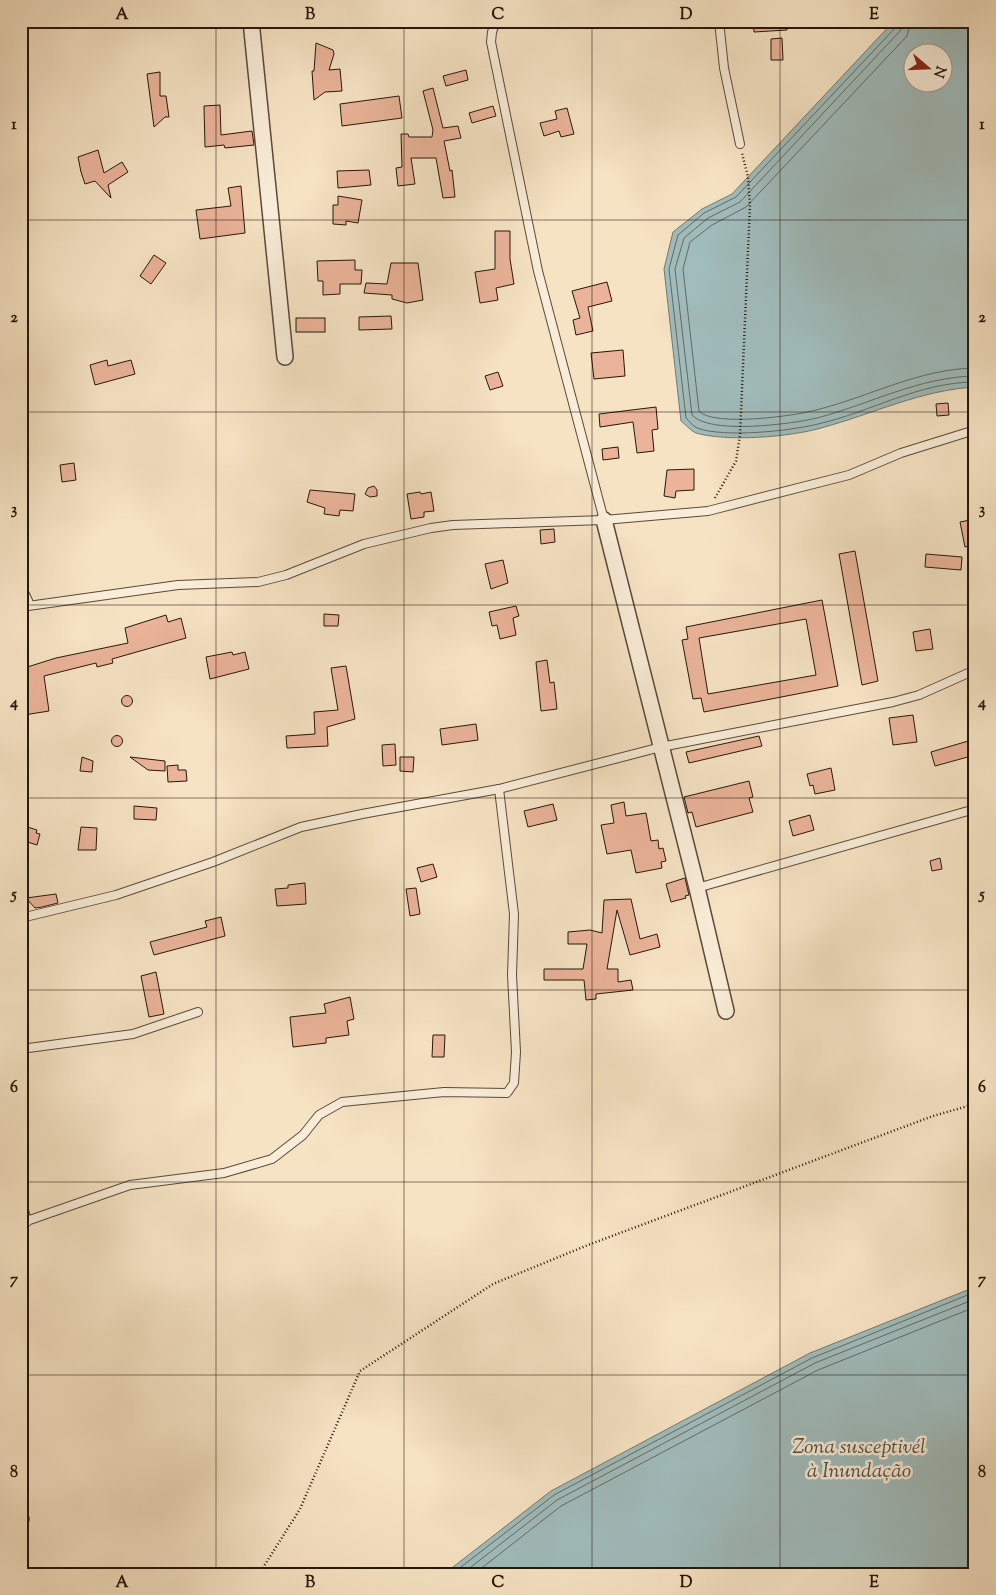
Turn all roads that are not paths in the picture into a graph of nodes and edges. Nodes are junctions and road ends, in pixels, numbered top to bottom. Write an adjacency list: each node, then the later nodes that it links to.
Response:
1 (251, 21): 5 (street)
2 (496, 21): 7 (lane)
3 (719, 21): 4 (lane)
4 (740, 144)
5 (285, 358)
6 (975, 430): 7 (lane)
7 (604, 520): 9 (lane); 12 (street)
8 (21, 586): 9 (lane)
9 (30, 605): 10 (lane)
10 (21, 606)
11 (975, 670): 12 (lane)
12 (661, 747): 13 (lane); 15 (street)
13 (500, 789): 16 (lane); 21 (lane)
14 (975, 809): 15 (lane)
15 (698, 888): 17 (street)
16 (21, 918)
17 (726, 1011)
18 (198, 1012): 19 (lane)
19 (21, 1049)
20 (21, 1198): 21 (lane)
21 (24, 1222)

